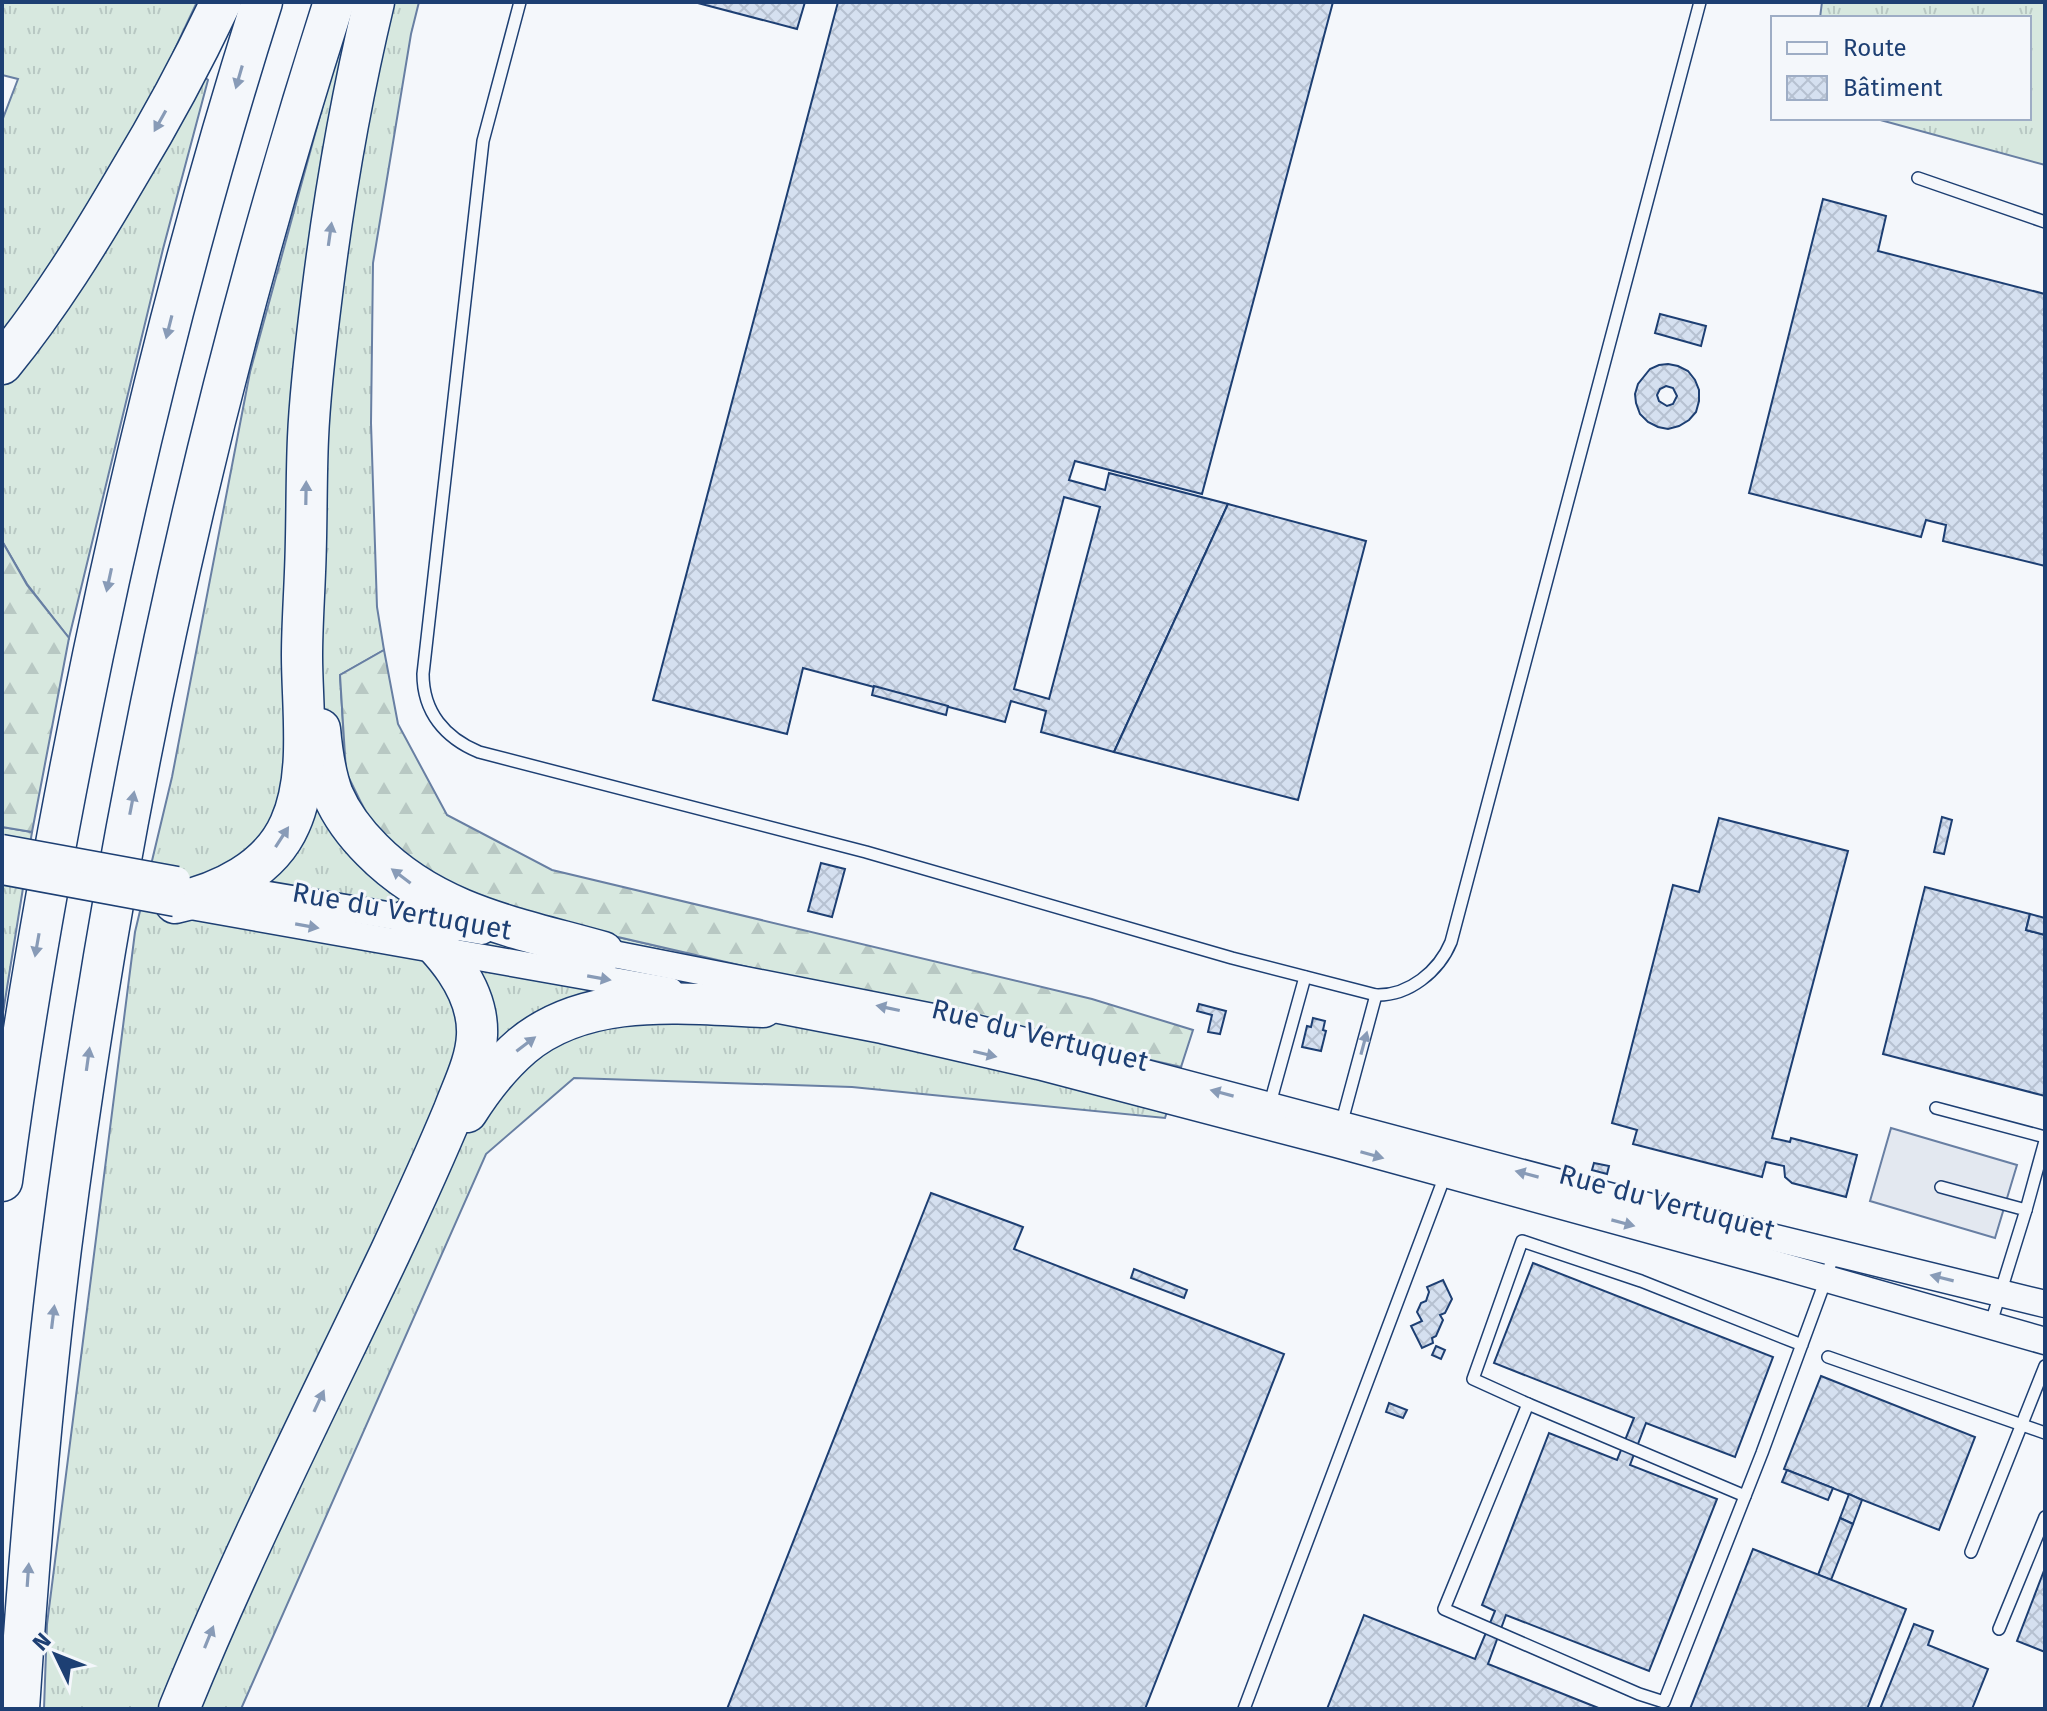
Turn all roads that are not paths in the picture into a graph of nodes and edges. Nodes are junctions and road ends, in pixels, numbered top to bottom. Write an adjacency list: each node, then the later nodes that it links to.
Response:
1 (221, 2): 9 (highway, one-way to 9)
2 (262, 2): 27 (highway, one-way to 27)
3 (334, 2): 46 (highway, one-way to 3)
4 (374, 2): 10 (highway, one-way to 4)
5 (520, 2): 18 (lane)
6 (1700, 2): 19 (lane)
7 (1918, 178): 8 (lane)
8 (2045, 222)
9 (2, 364)
10 (305, 571): 13 (highway, one-way to 10); 17 (highway, one-way to 10)
11 (2, 848): 14 (street, Rue du Vertuquet, bridge)
12 (2, 871): 14 (street, Rue du Vertuquet, bridge)
13 (224, 887): 14 (highway); 15 (street, Rue du Vertuquet)
14 (176, 892): 16 (street, Rue du Vertuquet, one-way to 16)
15 (409, 919): 16 (highway); 17 (street, Rue du Vertuquet)
16 (440, 949): 20 (street, Rue du Vertuquet, one-way to 20); 26 (highway)
17 (603, 952): 22 (street, Rue du Vertuquet, one-way to 17)
18 (1305, 977): 19 (lane); 22 (lane)
19 (1376, 995): 23 (lane, one-way to 19)
20 (763, 1007): 22 (street, Rue du Vertuquet, one-way to 22); 26 (highway, one-way to 20)
21 (1936, 1108): 24 (lane)
22 (1267, 1115): 23 (street, Rue du Vertuquet)
23 (1339, 1134): 25 (street, Rue du Vertuquet)
24 (2045, 1139): 29 (lane)
25 (1450, 1165): 30 (street, Rue du Vertuquet, one-way to 25); 31 (street, Rue du Vertuquet, one-way to 31); 48 (lane)
26 (428, 1172): 47 (highway, one-way to 26)
27 (2, 1181)
28 (1941, 1187): 29 (lane)
29 (2026, 1210): 32 (lane)
30 (1834, 1252): 31 (lane); 32 (street, Rue du Vertuquet, one-way to 30)
31 (1826, 1279): 34 (street, Rue du Vertuquet); 36 (lane)
32 (2000, 1293): 33 (street, Rue du Vertuquet); 34 (lane)
33 (2045, 1304)
34 (1990, 1326): 35 (street, Rue du Vertuquet)
35 (2045, 1341)
36 (1802, 1345): 39 (lane); 42 (lane)
37 (1828, 1357): 40 (lane)
38 (2045, 1366): 40 (lane)
39 (1528, 1404): 42 (lane); 42 (lane)
40 (2022, 1424): 41 (lane); 44 (lane)
41 (2045, 1433)
42 (1745, 1496)
43 (2045, 1517): 45 (lane)
44 (1971, 1552)
45 (1999, 1629)
46 (19, 1709)
47 (179, 1709)
48 (1244, 1709)

